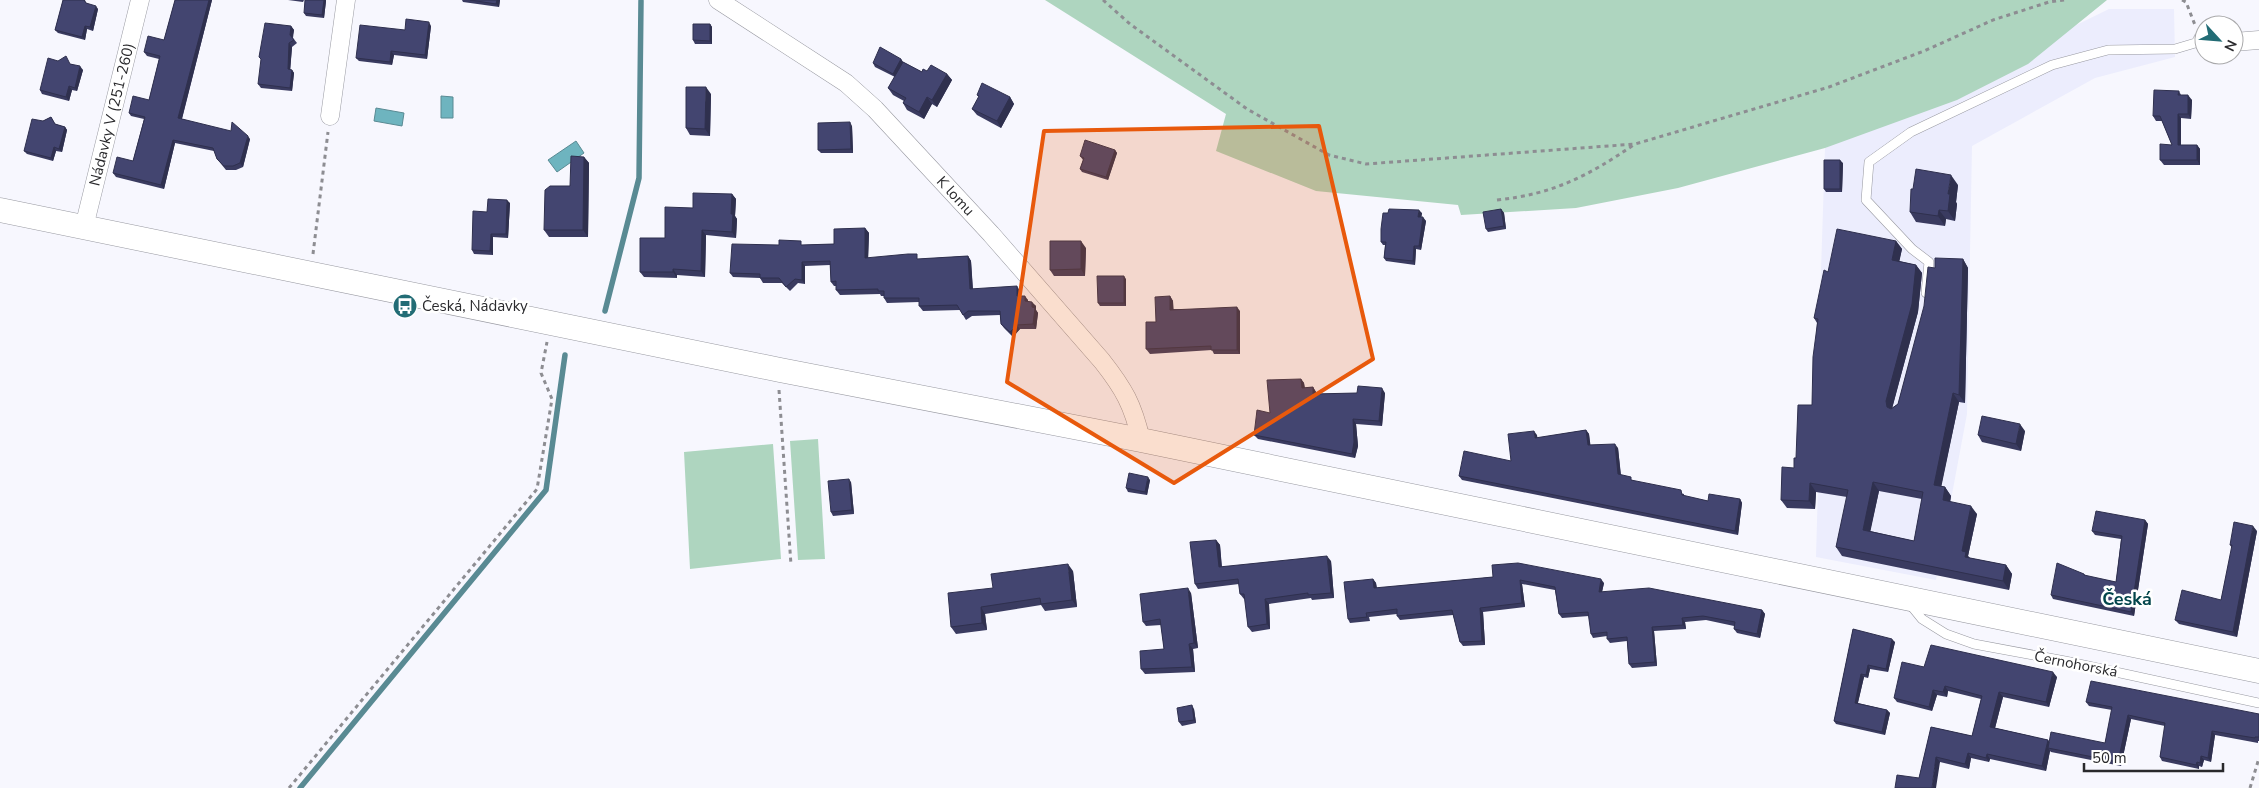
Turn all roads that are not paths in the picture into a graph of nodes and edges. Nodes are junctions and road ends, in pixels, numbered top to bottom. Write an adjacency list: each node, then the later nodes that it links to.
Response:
1 (140, 0): 9 (street, Nádavky V (251-260))
2 (346, 0): 7 (street)
3 (718, 0): 11 (street, K lomu)
4 (2259, 40): 5 (street)
5 (2244, 41)
6 (2194, 44): 10 (lane)
7 (330, 116)
8 (0, 210): 9 (street)
9 (84, 227): 11 (street)
10 (1925, 304)
11 (1141, 440): 12 (street)
12 (1905, 599): 13 (street); 14 (lane, Černohorská)
13 (2259, 671)
14 (2259, 703)

